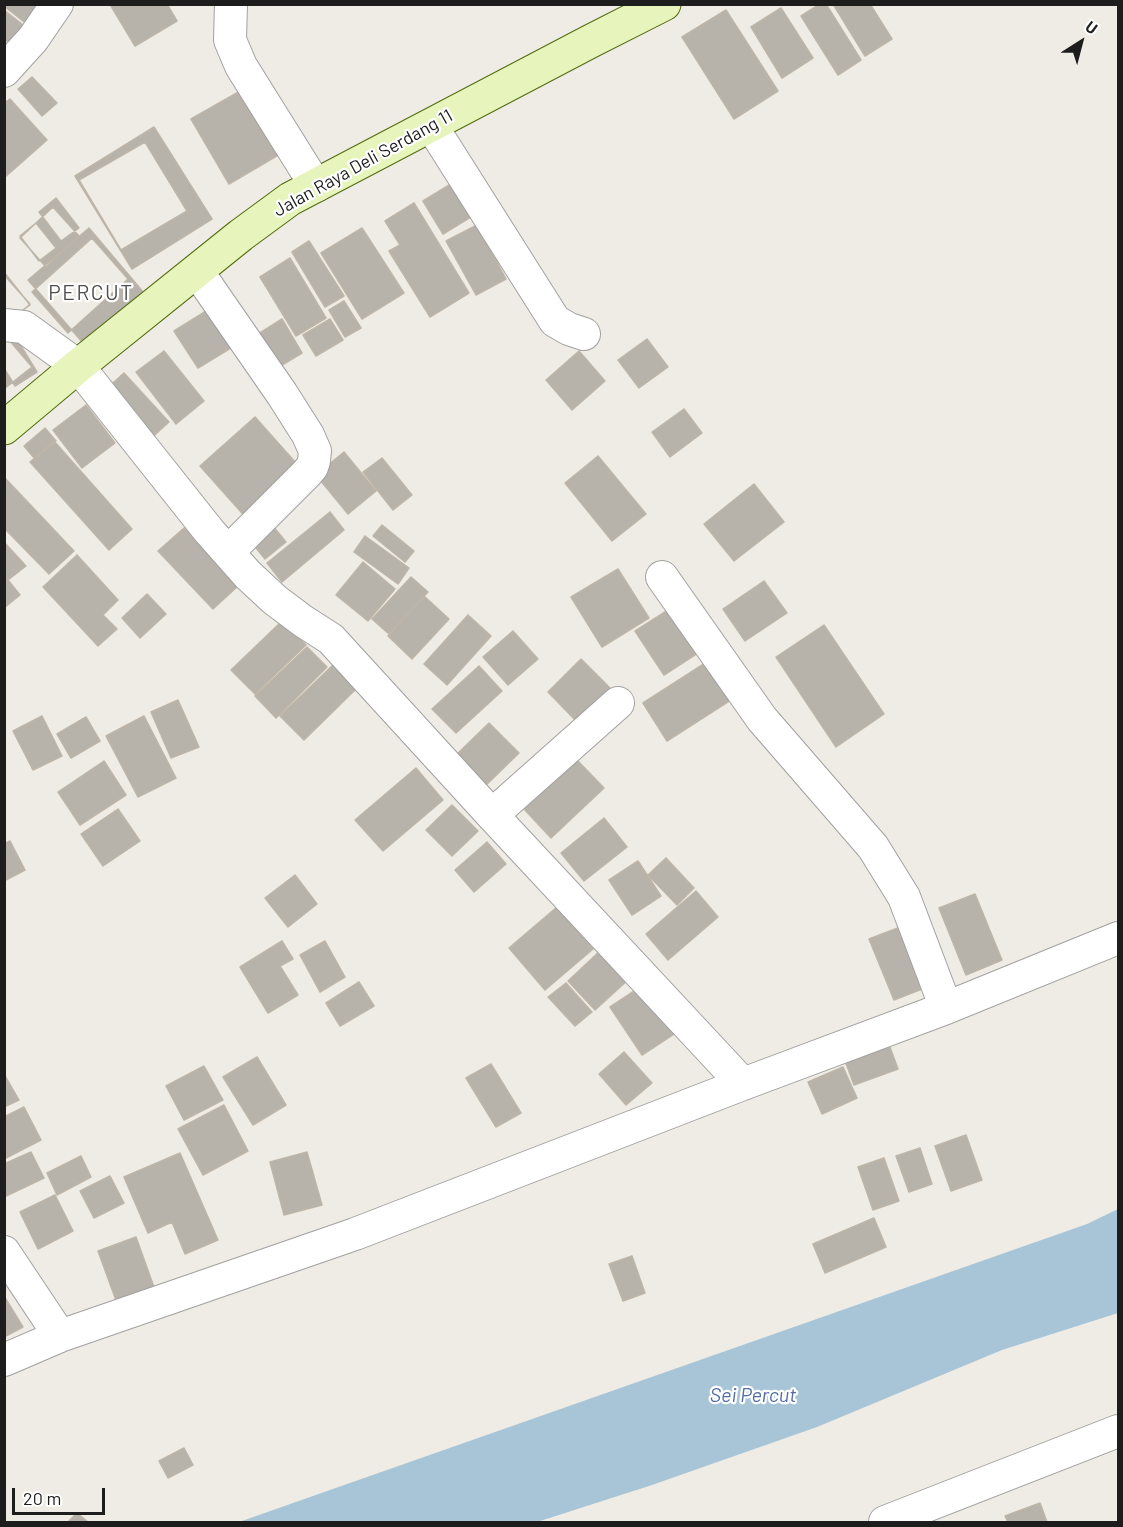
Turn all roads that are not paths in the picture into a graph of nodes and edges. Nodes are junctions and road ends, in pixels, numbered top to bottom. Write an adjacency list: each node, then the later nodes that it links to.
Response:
1 (57, 4): 4 (street)
2 (231, 4): 6 (street)
3 (664, 4): 5 (street, Jalan Raya Deli Serdang 11)
4 (4, 71)
5 (431, 125): 6 (street, Jalan Raya Deli Serdang 11); 9 (street)
6 (316, 186): 7 (street, Jalan Raya Deli Serdang 11)
7 (197, 271): 10 (street, Jalan Raya Deli Serdang 11); 12 (street)
8 (4, 325): 10 (street)
9 (584, 334)
10 (78, 366): 11 (street, Jalan Raya Deli Serdang 11); 12 (street)
11 (4, 428)
12 (228, 552): 15 (street)
13 (662, 577): 17 (street)
14 (618, 703): 15 (street)
15 (492, 815): 18 (street)
16 (1119, 938): 17 (street)
17 (946, 1008): 18 (street)
18 (743, 1084): 20 (street)
19 (4, 1252): 20 (street)
20 (60, 1336): 21 (street)
21 (4, 1360)
22 (1119, 1431): 23 (street)
23 (885, 1522)

